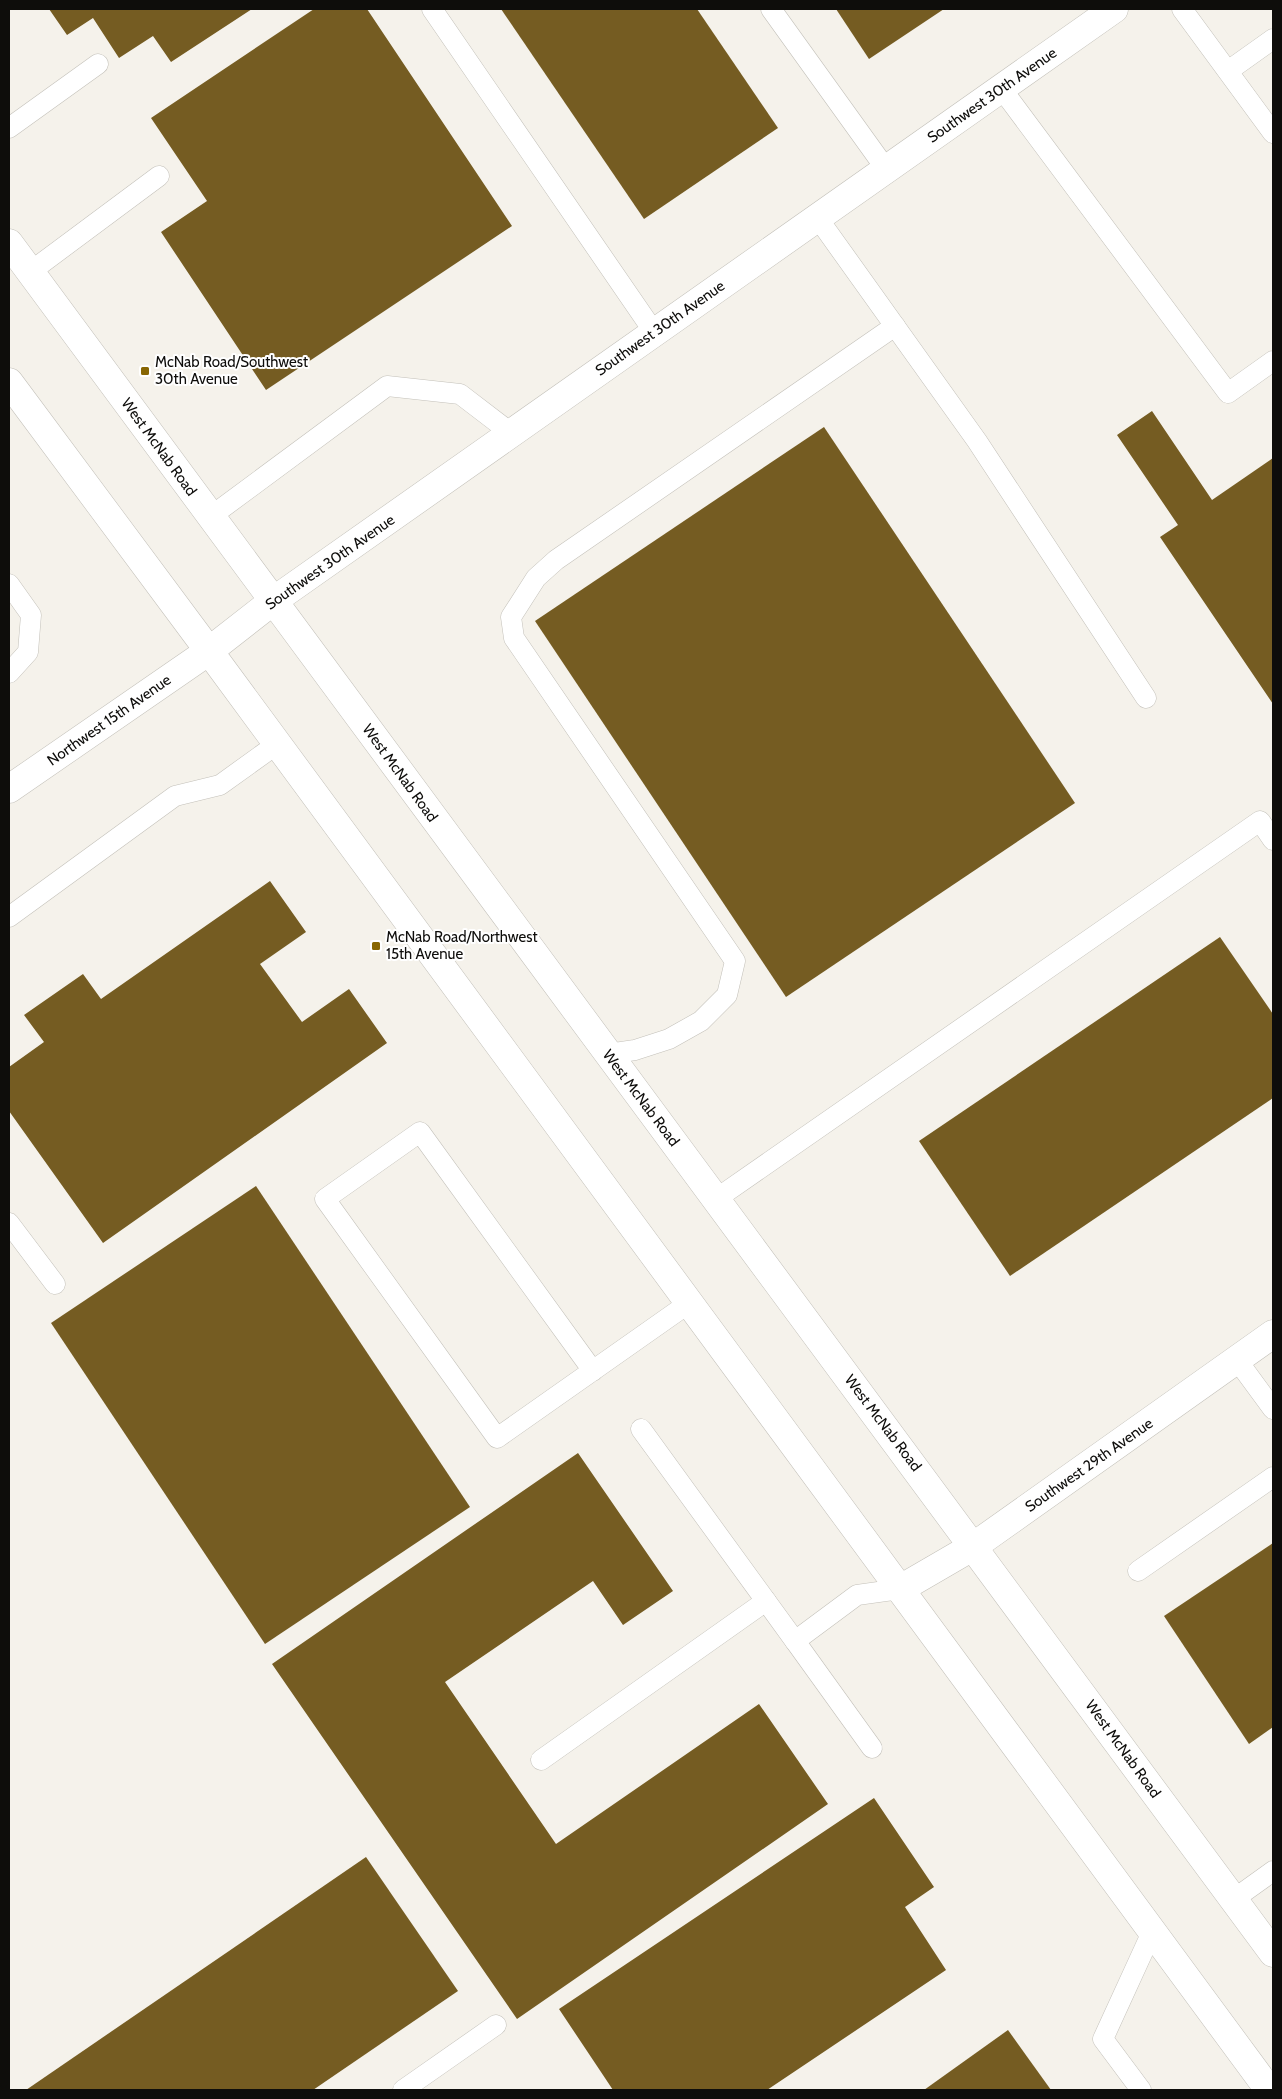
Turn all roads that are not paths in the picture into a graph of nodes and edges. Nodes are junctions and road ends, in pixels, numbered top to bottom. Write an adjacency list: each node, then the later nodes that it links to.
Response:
1 (432, 9): 17 (lane)
2 (771, 9): 11 (lane)
3 (1182, 9): 7 (lane)
4 (1107, 11): 8 (main road, Southwest 30th Avenue)
5 (1273, 39): 7 (lane)
6 (98, 64): 9 (lane)
7 (1228, 71): 10 (lane)
8 (1001, 88): 11 (main road, Southwest 30th Avenue); 18 (lane)
9 (9, 128)
10 (1273, 133)
11 (886, 169): 13 (main road, Southwest 30th Avenue)
12 (159, 176): 15 (lane)
13 (817, 218): 16 (lane); 17 (main road, Southwest 30th Avenue)
14 (9, 243): 15 (main road, West McNab Road)
15 (30, 272): 21 (main road, West McNab Road)
16 (895, 326): 26 (lane); 31 (lane)
17 (654, 332): 20 (main road, Southwest 30th Avenue)
18 (1273, 361)
19 (9, 382): 24 (main road)
20 (511, 433): 21 (lane); 23 (main road, Southwest 30th Avenue)
21 (210, 517): 23 (main road, West McNab Road)
22 (9, 584): 25 (lane)
23 (273, 601): 24 (main road, Southwest 30th Avenue); 31 (main road, West McNab Road)
24 (209, 651): 27 (main road); 28 (main road, Northwest 15th Avenue)
25 (9, 673)
26 (1146, 698)
27 (277, 744): 30 (lane); 35 (main road)
28 (9, 789)
29 (1273, 840): 32 (lane)
30 (9, 917)
31 (608, 1054): 32 (main road, West McNab Road)
32 (716, 1199): 42 (main road, West McNab Road)
33 (9, 1223): 34 (lane)
34 (54, 1284)
35 (689, 1303): 38 (lane); 44 (main road)
36 (1273, 1334): 37 (main road, Southwest 29th Avenue)
37 (1237, 1360): 39 (lane); 42 (main road, Southwest 29th Avenue)
38 (593, 1371): 38 (lane)
39 (1273, 1409)
40 (641, 1429): 45 (lane)
41 (1273, 1477): 43 (lane)
42 (974, 1546): 44 (main road, Southwest 29th Avenue); 50 (main road, West McNab Road)
43 (1138, 1571)
44 (900, 1589): 46 (lane); 51 (main road)
45 (766, 1601): 46 (lane); 48 (lane)
46 (795, 1641): 47 (lane)
47 (872, 1748)
48 (541, 1760)
49 (1273, 1871): 50 (lane)
50 (1234, 1899): 52 (main road, West McNab Road)
51 (1152, 1932): 55 (lane); 56 (main road)
52 (1273, 1953)
53 (496, 2025): 54 (lane)
54 (403, 2090)
55 (1141, 2090)
56 (1269, 2090)

